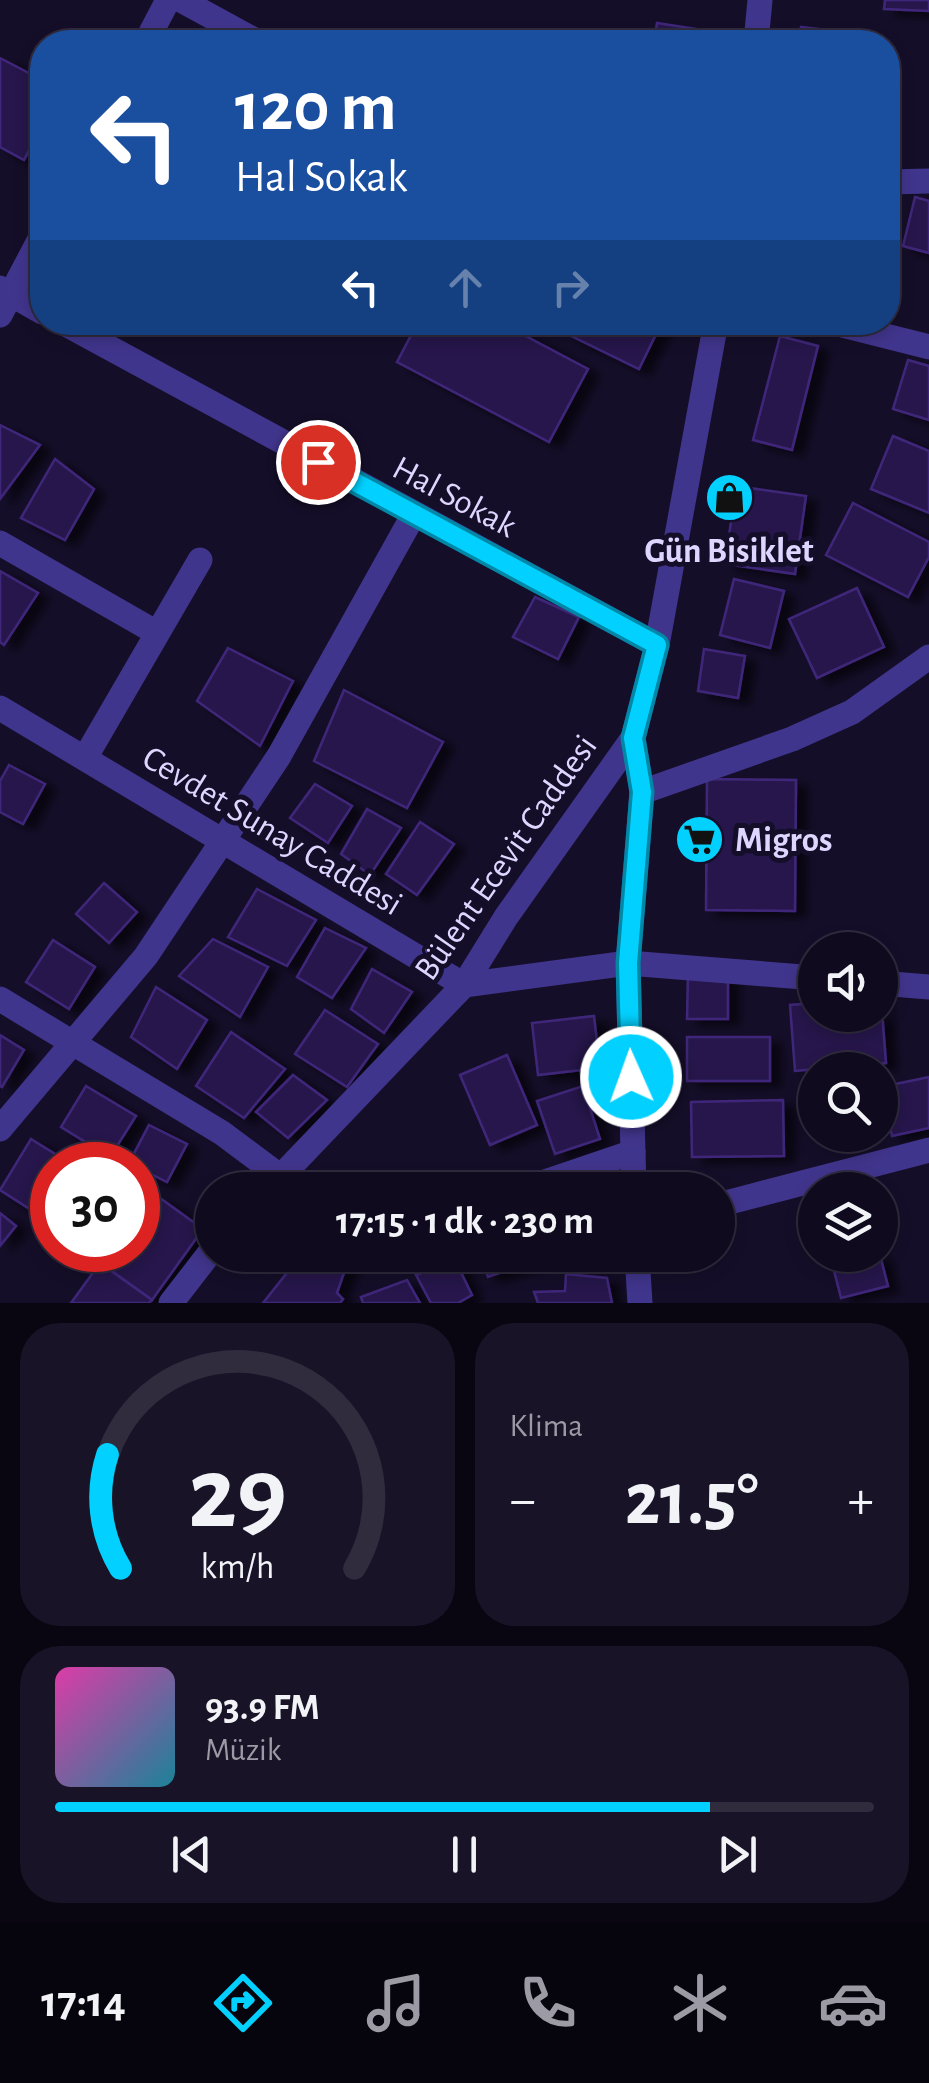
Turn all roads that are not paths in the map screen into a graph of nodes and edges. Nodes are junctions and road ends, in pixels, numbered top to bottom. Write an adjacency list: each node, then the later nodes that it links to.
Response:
1 (168, 0): 4 (street)
2 (180, 0): 5 (street)
3 (758, 1): 6 (street)
4 (152, 30)
5 (236, 30)
6 (757, 30)
7 (929, 181): 8 (street)
8 (900, 182)
9 (30, 255): 10 (street)
10 (4, 299): 11 (street)
11 (30, 308)
12 (86, 335): 16 (street, Hal Sokak)
13 (714, 335): 20 (street)
14 (881, 335): 15 (street)
15 (929, 347)
16 (414, 514): 20 (street, Hal Sokak); 26 (street)
17 (0, 542): 19 (street)
18 (200, 560): 19 (street)
19 (157, 633): 24 (street)
20 (657, 645): 23 (street)
21 (929, 657): 25 (street)
22 (0, 708): 24 (street, Cevdet Sunay Caddesi)
23 (633, 738): 25 (street); 30 (street, Bülent Ecevit Caddesi)
24 (86, 758): 26 (street, Cevdet Sunay Caddesi)
25 (642, 792): 27 (street)
26 (224, 840): 30 (street, Cevdet Sunay Caddesi); 33 (street)
27 (628, 963): 28 (street); 30 (street); 36 (street)
28 (798, 977)
29 (898, 984): 31 (street)
30 (464, 986): 38 (street, Bülent Ecevit Caddesi)
31 (929, 987)
32 (0, 1000): 33 (street)
33 (75, 1043): 34 (street); 37 (street)
34 (0, 1129)
35 (929, 1150): 41 (street)
36 (633, 1152): 39 (street); 40 (street)
37 (262, 1172)
38 (286, 1172)
39 (574, 1172)
40 (634, 1172)
41 (735, 1201)
42 (195, 1272): 44 (street)
43 (638, 1272): 45 (street)
44 (171, 1303)
45 (640, 1303)

